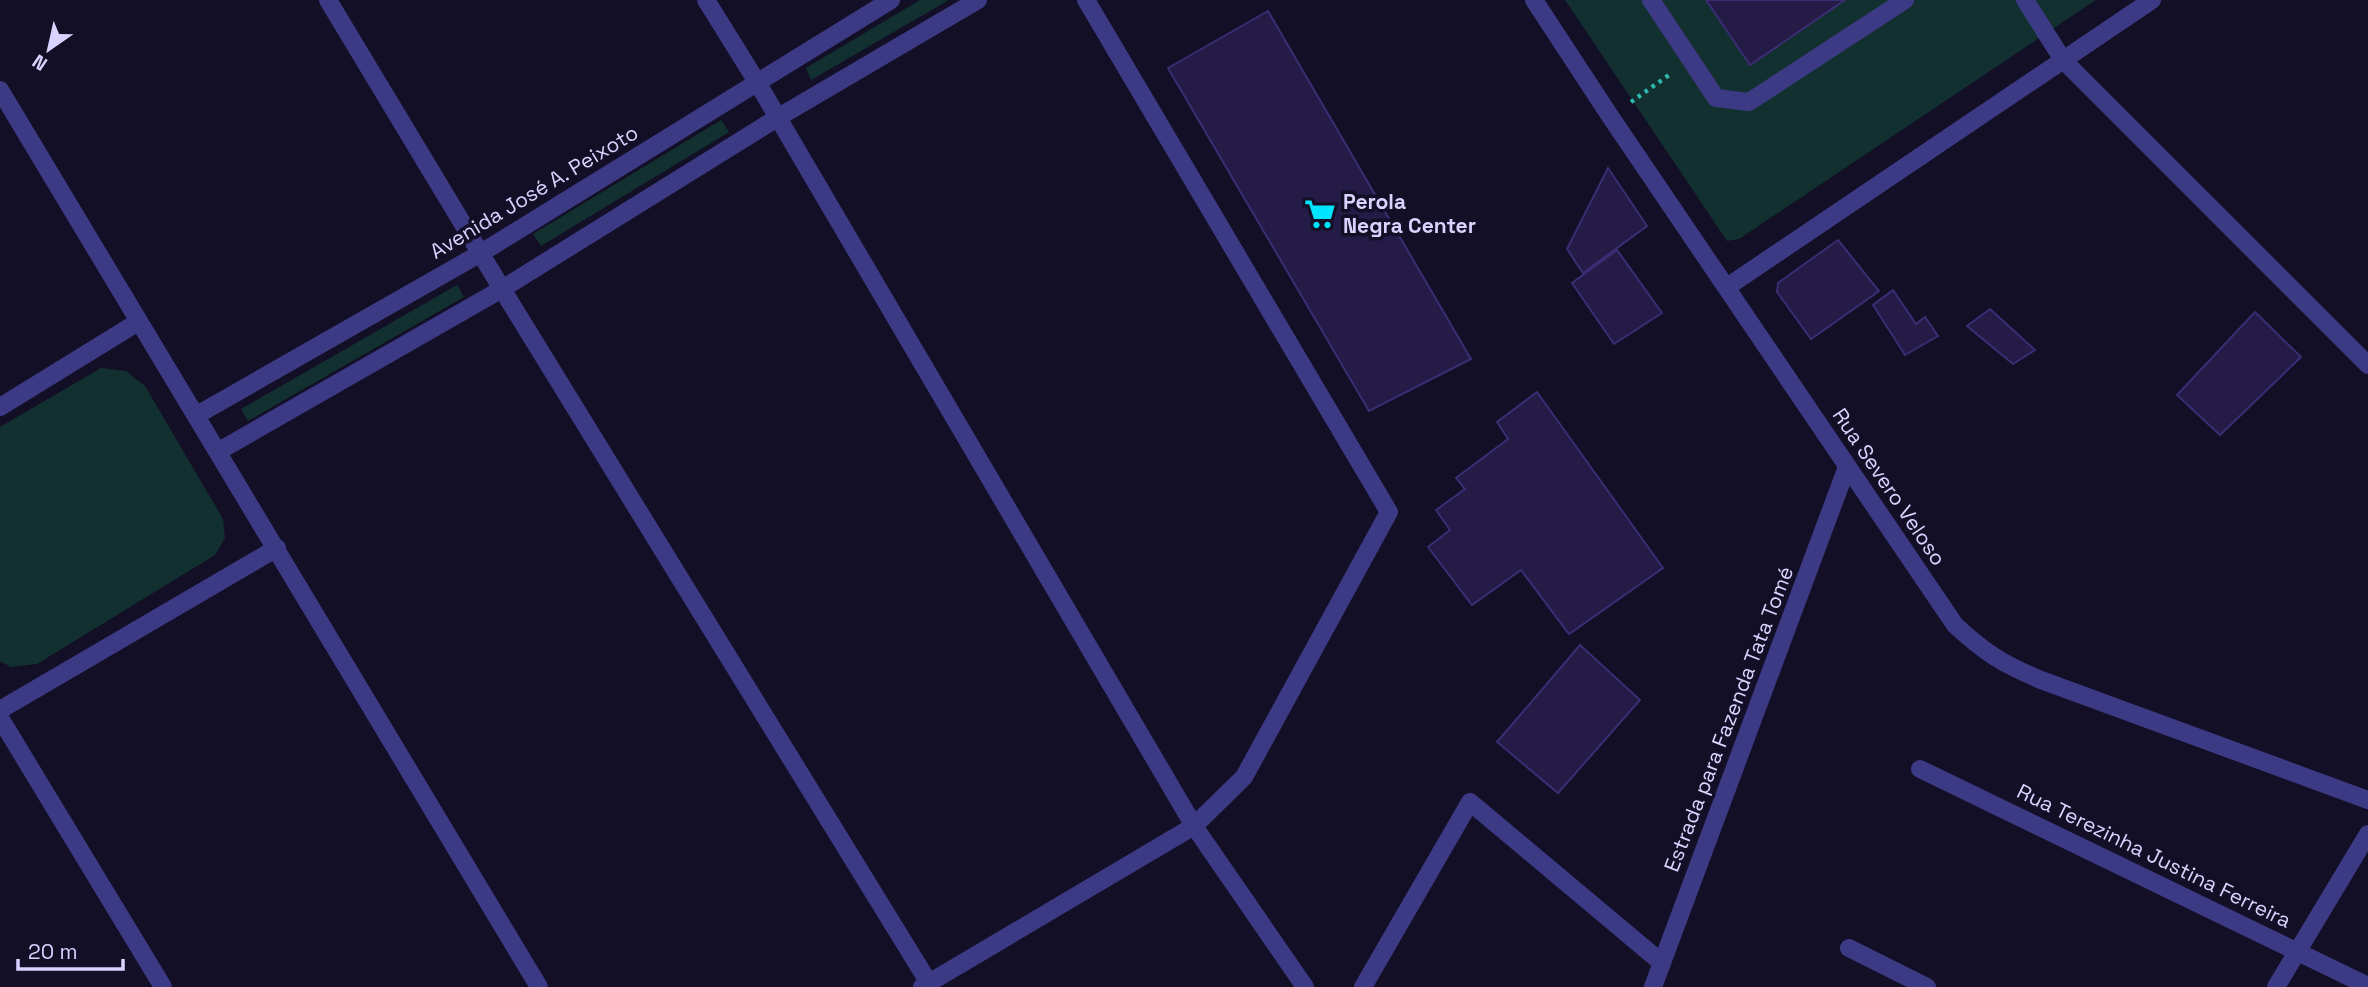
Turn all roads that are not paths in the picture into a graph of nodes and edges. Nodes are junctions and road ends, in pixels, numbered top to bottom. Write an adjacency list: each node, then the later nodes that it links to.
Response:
1 (328, 0): 15 (street)
2 (706, 0): 12 (street)
3 (891, 0): 12 (street, Avenida José A. Peixoto)
4 (978, 0): 14 (street)
5 (1086, 0): 29 (street)
6 (1534, 0): 16 (street, Rua Severo Veloso)
7 (1651, 0): 8 (street)
8 (1905, 0)
9 (2025, 0): 11 (street)
10 (2152, 0): 11 (street)
11 (2063, 60): 16 (street); 19 (street)
12 (757, 82): 14 (street); 15 (street, Avenida José A. Peixoto)
13 (0, 90): 18 (street)
14 (777, 118): 17 (street); 29 (street)
15 (481, 253): 17 (street); 21 (street, Avenida José A. Peixoto)
16 (1727, 287): 23 (street, Rua Severo Veloso)
17 (502, 289): 22 (street); 34 (street)
18 (138, 322): 20 (street); 21 (street)
19 (2368, 365)
20 (0, 407)
21 (197, 415): 22 (street)
22 (219, 451): 24 (street)
23 (1847, 467): 28 (street, Rua Severo Veloso); 33 (street, Estrada para Fazenda Tata Tomé)
24 (277, 548): 25 (street); 37 (street)
25 (0, 710)
26 (0, 718): 36 (street)
27 (1920, 769): 32 (street, Rua Terezinha Justina Ferreira)
28 (2368, 800)
29 (1194, 825): 34 (street); 38 (street)
30 (2368, 834): 32 (street)
31 (1849, 948): 41 (street)
32 (2297, 950): 35 (street, Rua Terezinha Justina Ferreira); 42 (street)
33 (1662, 963): 39 (street); 40 (street, Estrada para Fazenda Tata Tomé)
34 (926, 985)
35 (2368, 986)
36 (163, 987)
37 (539, 987)
38 (1305, 987)
39 (1363, 987)
40 (1653, 987)
41 (1927, 987)
42 (2276, 987)

